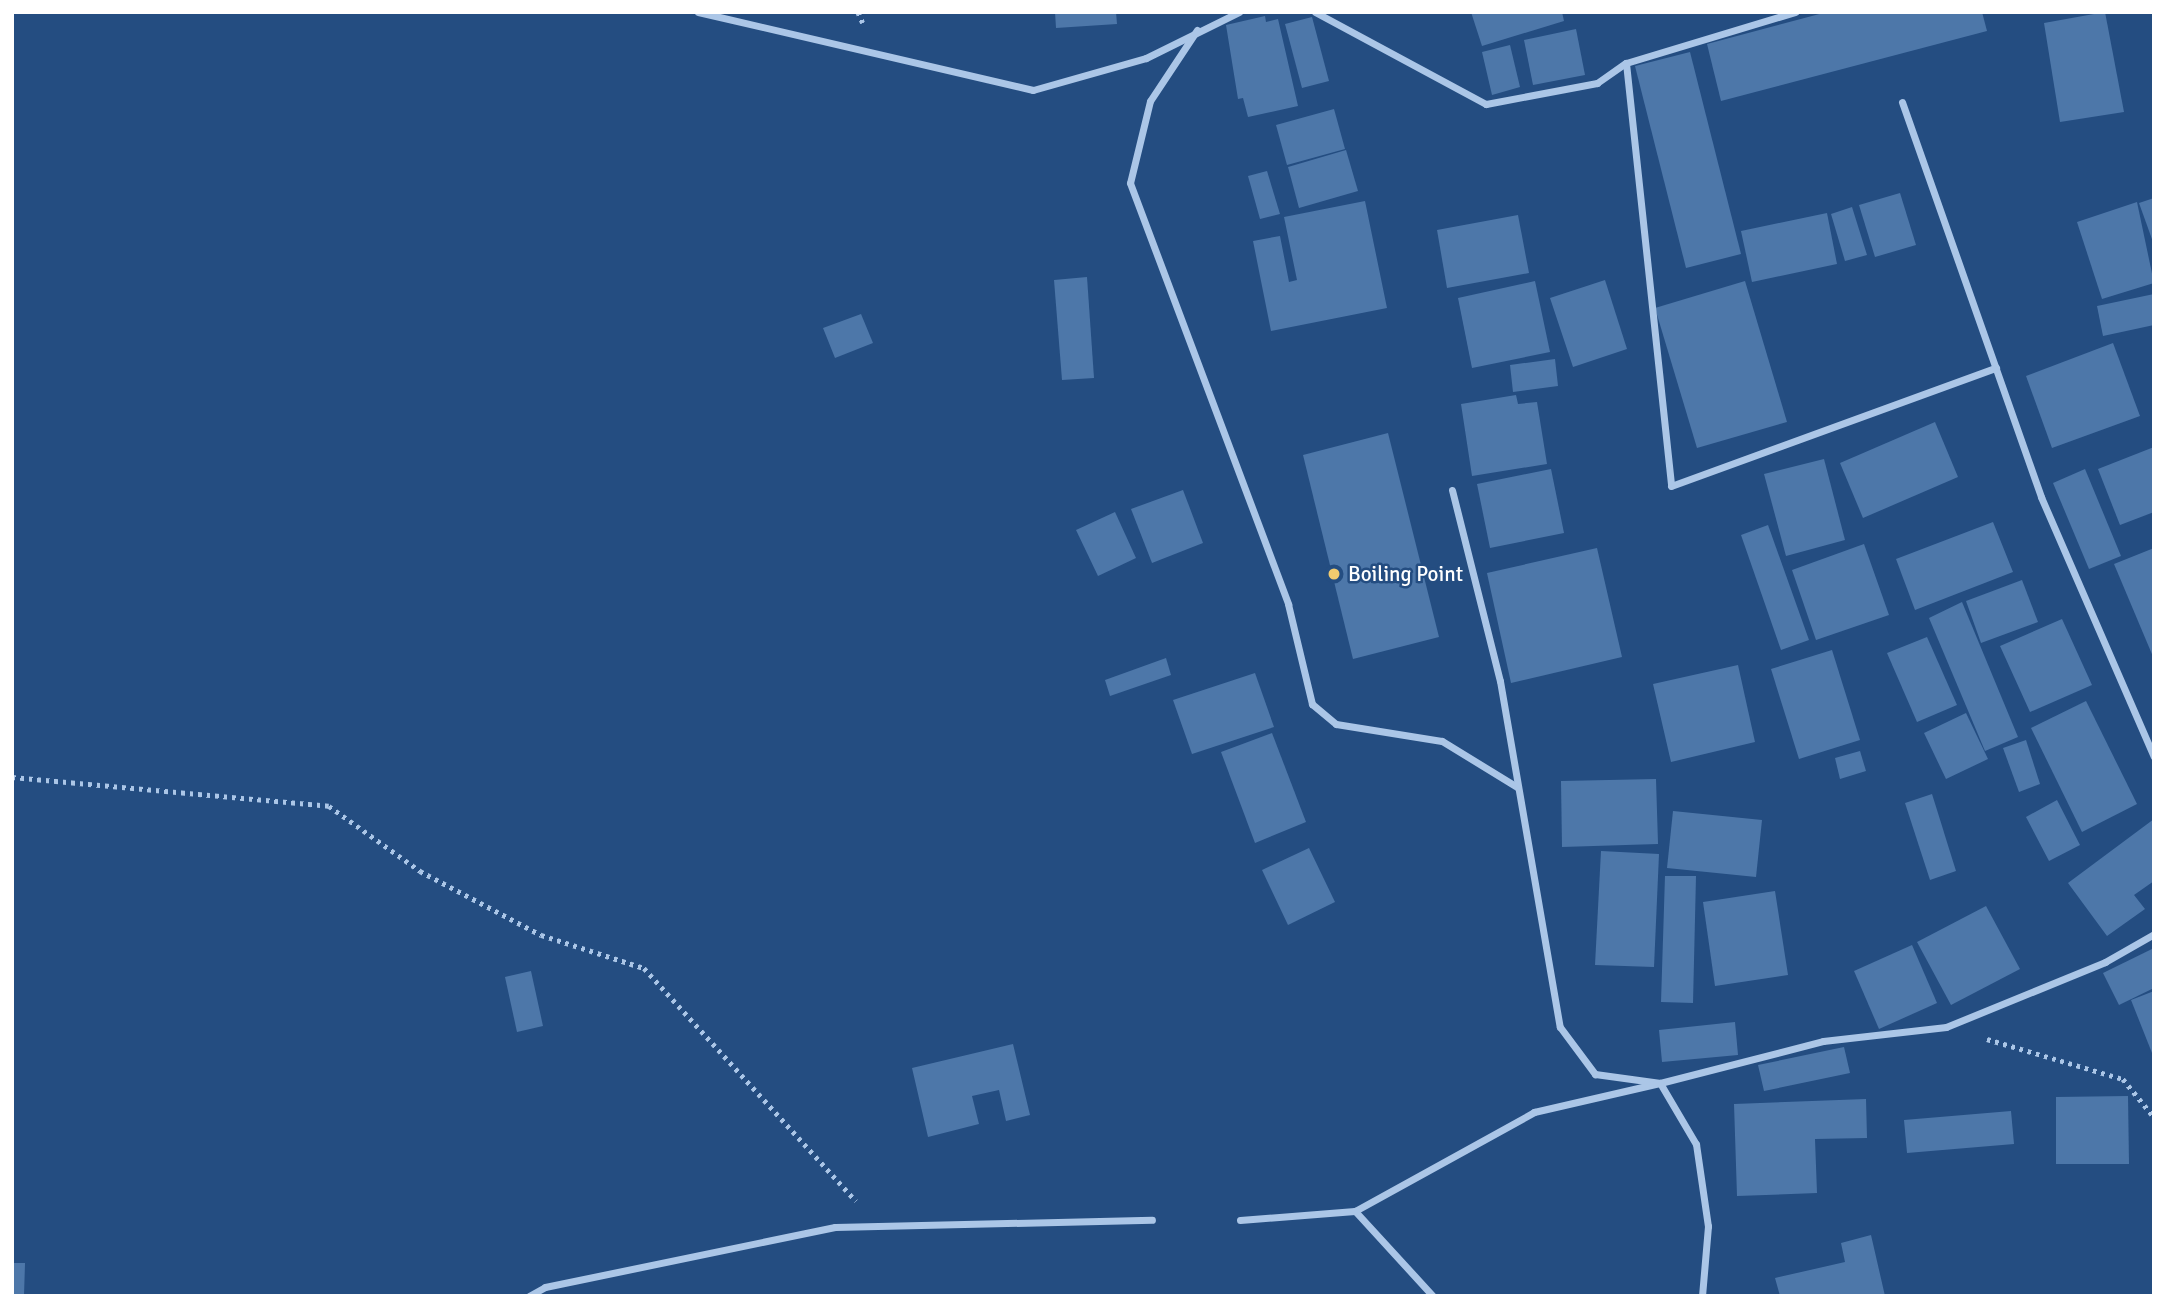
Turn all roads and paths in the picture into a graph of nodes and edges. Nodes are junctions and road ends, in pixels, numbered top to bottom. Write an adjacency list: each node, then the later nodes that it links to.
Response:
1 (698, 12): 5 (street)
2 (1240, 12): 5 (street)
3 (1315, 12): 6 (street)
4 (1795, 12): 6 (street)
5 (1197, 30): 12 (street)
6 (1626, 63): 8 (street)
7 (1902, 102): 8 (street)
8 (1996, 368): 10 (street)
9 (1452, 490): 12 (street)
10 (2154, 757)
11 (12, 778): 20 (path)
12 (1517, 787): 15 (street)
13 (2154, 934): 14 (street)
14 (1946, 1027): 15 (street); 16 (path)
15 (1660, 1083): 17 (street); 23 (street)
16 (2154, 1116)
17 (1355, 1211): 19 (street); 22 (street)
18 (1152, 1220): 20 (street)
19 (1240, 1220)
20 (881, 1226): 21 (street)
21 (530, 1296)
22 (1433, 1296)
23 (1702, 1296)

